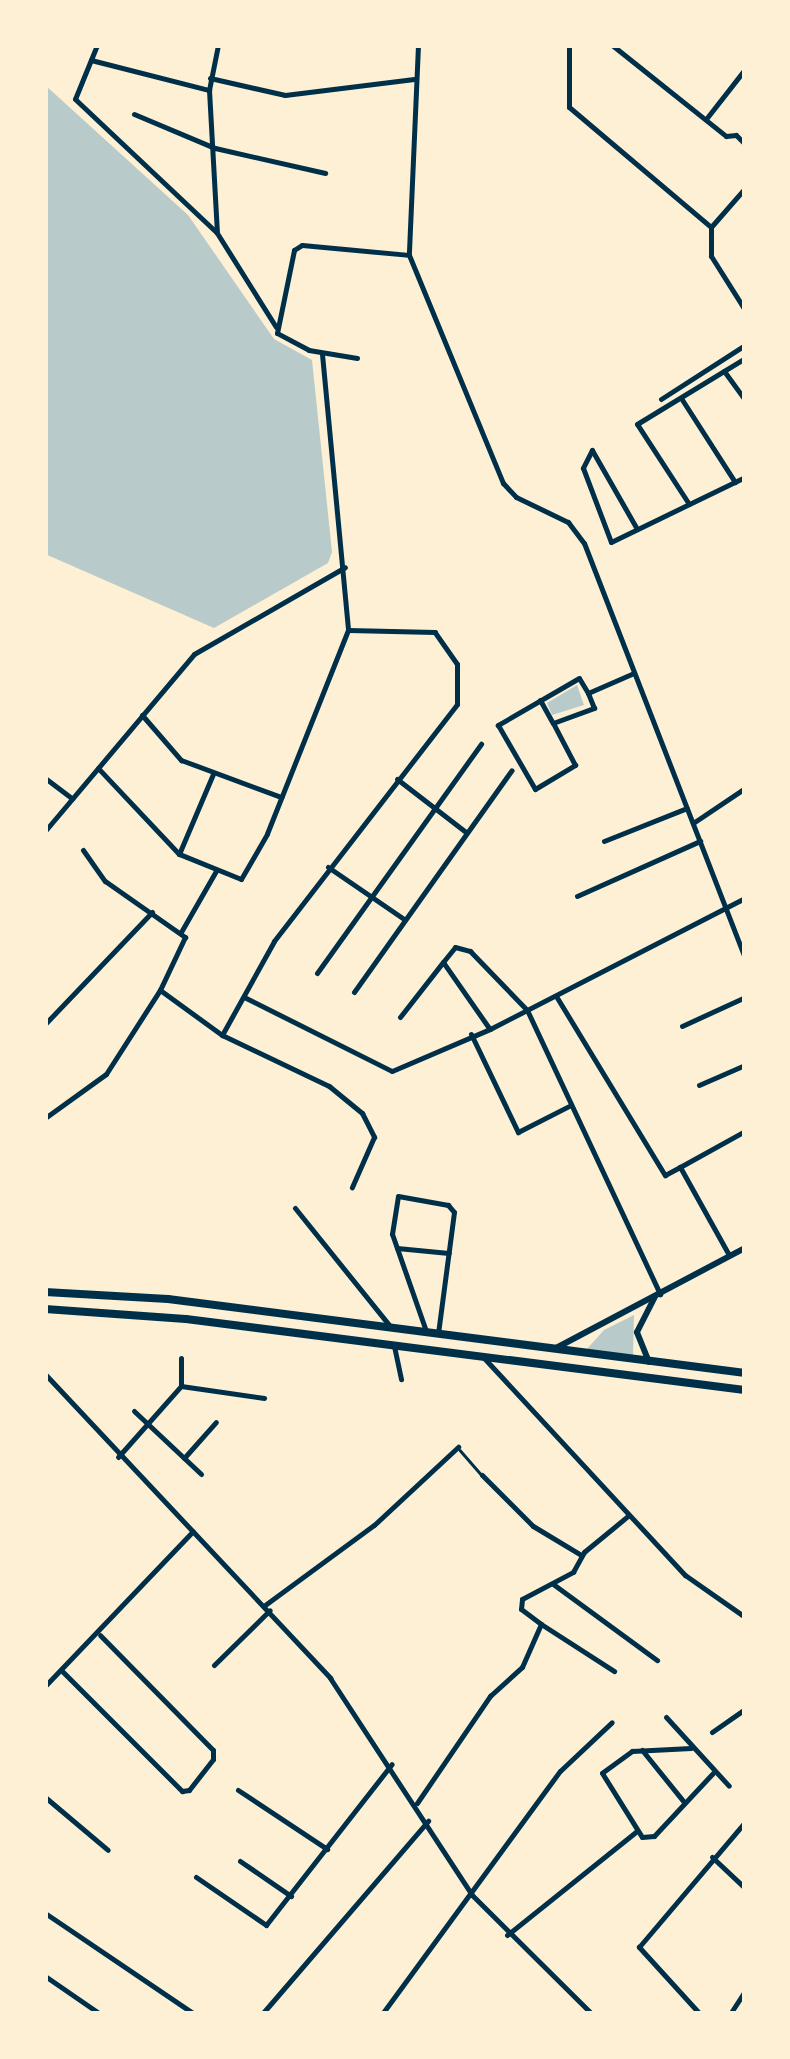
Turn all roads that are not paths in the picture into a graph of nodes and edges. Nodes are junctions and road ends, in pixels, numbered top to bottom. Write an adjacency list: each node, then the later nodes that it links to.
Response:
1 (98, 45): 6 (street)
2 (218, 45): 8 (street)
3 (418, 45): 9 (street)
4 (569, 45): 17 (street)
5 (612, 45): 12 (street)
6 (90, 60): 10 (street); 18 (street)
7 (745, 69): 12 (street)
8 (210, 78): 9 (street); 10 (street)
9 (414, 79): 19 (street)
10 (209, 90): 14 (street)
11 (134, 114): 14 (street)
12 (706, 119): 13 (street)
13 (745, 144)
14 (215, 148): 15 (street); 18 (street)
15 (324, 172)
16 (745, 188): 17 (street)
17 (711, 227): 20 (street)
18 (217, 233): 21 (street)
19 (408, 255): 21 (street); 36 (street)
20 (745, 310)
21 (276, 327): 23 (street)
22 (745, 345): 28 (street)
23 (322, 354): 24 (street); 34 (street)
24 (357, 358)
25 (745, 358): 26 (street)
26 (724, 371): 27 (street); 29 (street)
27 (681, 398): 31 (street); 32 (street)
28 (661, 399)
29 (745, 400)
30 (745, 477): 31 (street)
31 (735, 482): 32 (street)
32 (689, 504): 33 (street)
33 (637, 529): 33 (street)
34 (344, 567): 35 (street); 39 (street)
35 (348, 630): 46 (street); 48 (street)
36 (634, 673): 37 (street); 51 (street)
37 (588, 693): 38 (street); 40 (street)
38 (540, 700): 40 (street); 40 (street)
39 (142, 715): 42 (street); 44 (street)
40 (553, 722)
41 (481, 744): 50 (street)
42 (98, 768): 49 (street); 58 (street)
43 (512, 770): 54 (street)
44 (214, 774): 48 (street); 58 (street)
45 (45, 778): 49 (street)
46 (397, 779): 50 (street); 59 (street)
47 (745, 788): 52 (street)
48 (281, 797): 60 (street)
49 (72, 798): 53 (street)
50 (433, 808): 54 (street); 62 (street)
51 (687, 808): 52 (street); 56 (street)
52 (693, 823): 55 (street)
53 (45, 831)
54 (467, 833): 66 (street)
55 (700, 840): 61 (street); 64 (street)
56 (604, 841)
57 (84, 850): 65 (street)
58 (179, 854): 60 (street)
59 (328, 866): 62 (street); 74 (street)
60 (216, 871): 67 (street)
61 (577, 896)
62 (371, 897): 66 (street); 70 (street)
63 (745, 898): 64 (street)
64 (726, 907): 68 (street); 73 (street)
65 (152, 912): 67 (street); 78 (street)
66 (405, 920): 72 (street)
67 (181, 932): 71 (street)
68 (745, 958)
69 (443, 962): 76 (street); 77 (street); 80 (street)
70 (317, 973)
71 (160, 990): 81 (street); 86 (street)
72 (354, 992)
73 (556, 995): 76 (street); 88 (street)
74 (244, 997): 81 (street); 82 (street)
75 (745, 997): 79 (street)
76 (526, 1010): 80 (street); 85 (street)
77 (400, 1018)
78 (45, 1024)
79 (682, 1026)
80 (490, 1028): 82 (street)
81 (222, 1034): 89 (street)
82 (471, 1034): 85 (street)
83 (745, 1065): 84 (street)
84 (699, 1085)
85 (570, 1106): 96 (street)
86 (45, 1118)
87 (745, 1131): 88 (street)
88 (680, 1167): 94 (street)
89 (352, 1187)
90 (295, 1208): 99 (street)
91 (397, 1248): 93 (street); 93 (street); 101 (street)
92 (745, 1248): 94 (main road)
93 (449, 1253): 102 (street)
94 (728, 1255): 96 (main road)
95 (45, 1292): 98 (main road)
96 (658, 1295): 104 (main road); 107 (main road)
97 (45, 1308): 100 (main road)
98 (289, 1315): 99 (main road); 100 (main road)
99 (392, 1329): 101 (main road)
100 (288, 1332): 103 (main road)
101 (427, 1334): 102 (main road)
102 (438, 1335): 104 (main road)
103 (394, 1346): 106 (main road); 110 (street)
104 (552, 1350): 107 (main road)
105 (181, 1358): 111 (street)
106 (484, 1358): 112 (main road); 122 (street)
107 (649, 1362): 108 (main road)
108 (745, 1373)
109 (45, 1374): 118 (street)
110 (400, 1379)
111 (181, 1386): 113 (street); 116 (street)
112 (745, 1390)
113 (264, 1398)
114 (134, 1411): 116 (street)
115 (216, 1422): 119 (street)
116 (148, 1424): 118 (street); 119 (street)
117 (458, 1448): 121 (lane); 126 (street)
118 (118, 1457): 123 (street)
119 (184, 1458): 120 (street)
120 (201, 1474)
121 (482, 1476): 124 (street)
122 (629, 1515): 124 (street); 127 (street)
123 (193, 1532): 126 (street); 129 (street)
124 (581, 1555): 125 (street)
125 (553, 1584): 128 (street); 130 (street)
126 (267, 1607): 131 (street); 141 (street)
127 (745, 1616)
128 (541, 1624): 132 (street); 147 (street)
129 (100, 1635): 133 (street); 133 (street)
130 (657, 1660)
131 (214, 1665)
132 (614, 1671)
133 (62, 1672): 134 (street)
134 (45, 1686)
135 (745, 1709): 138 (street)
136 (666, 1716): 139 (street)
137 (612, 1722): 157 (street)
138 (712, 1732)
139 (691, 1748): 140 (street); 142 (street)
140 (641, 1749): 146 (street); 150 (street)
141 (392, 1764): 147 (street); 151 (street)
142 (714, 1773): 143 (street); 146 (street)
143 (728, 1786)
144 (238, 1790): 151 (street)
145 (45, 1797): 152 (street)
146 (684, 1802): 150 (street)
147 (417, 1804): 148 (street)
148 (428, 1821): 157 (street); 165 (street)
149 (745, 1822): 153 (street)
150 (638, 1832): 160 (street)
151 (327, 1849): 158 (street)
152 (108, 1850)
153 (712, 1857): 156 (street); 168 (street)
154 (240, 1860): 158 (street)
155 (196, 1877): 158 (street)
156 (745, 1888)
157 (472, 1895): 160 (street); 166 (street)
158 (291, 1896)
159 (45, 1913): 164 (street)
160 (506, 1936): 167 (street)
161 (45, 1976): 163 (street)
162 (745, 1992): 169 (street)
163 (100, 2014)
164 (194, 2014)
165 (262, 2014)
166 (382, 2014)
167 (592, 2014)
168 (700, 2014)
169 (730, 2014)

